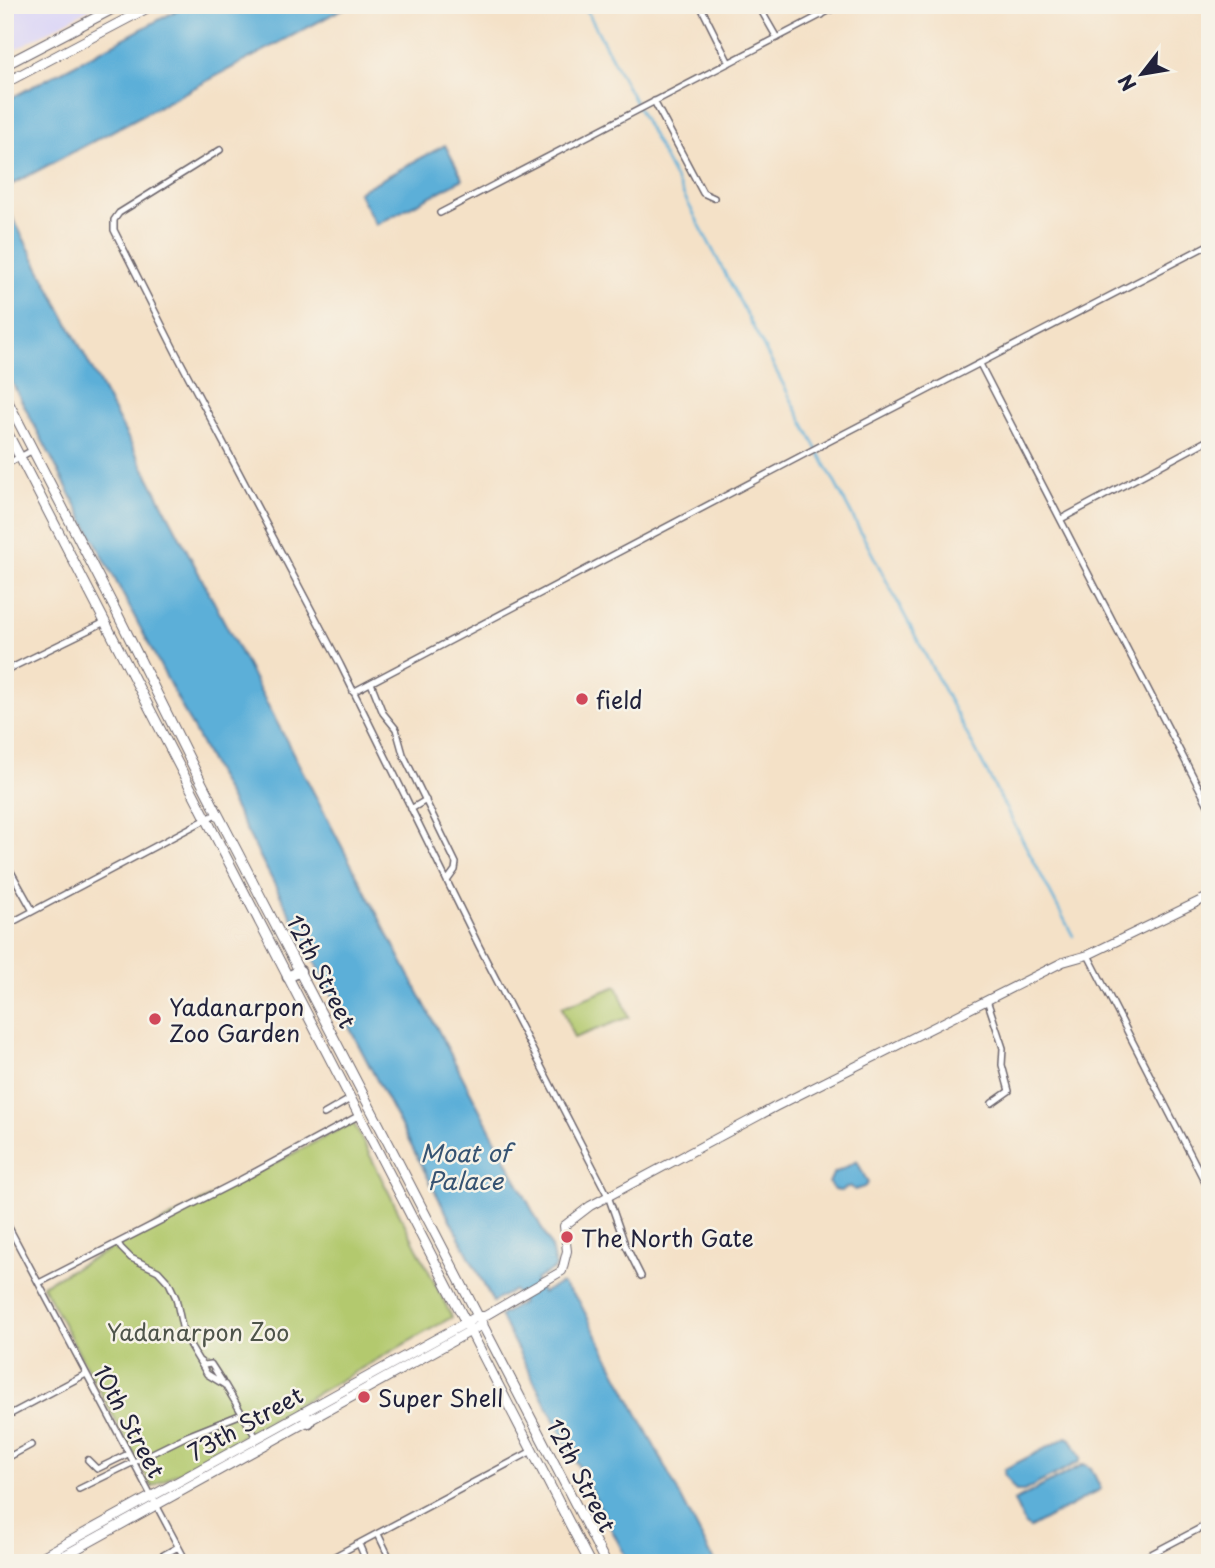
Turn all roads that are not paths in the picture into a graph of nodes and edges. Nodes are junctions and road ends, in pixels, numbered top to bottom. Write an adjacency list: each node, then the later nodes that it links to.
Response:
1 (120, 5): 10 (main road)
2 (153, 5): 11 (main road)
3 (700, 5): 9 (street)
4 (758, 5): 8 (street)
5 (816, 5): 7 (street)
6 (840, 5): 7 (street)
7 (822, 15): 8 (street)
8 (776, 38): 9 (street)
9 (729, 63): 12 (street)
10 (5, 65)
11 (5, 83)
12 (654, 102): 14 (street); 15 (street)
13 (220, 150): 28 (street)
14 (713, 198)
15 (440, 213)
16 (1210, 244): 17 (street)
17 (980, 364): 24 (street); 27 (street)
18 (5, 396): 21 (main road, 12th Street)
19 (5, 428): 22 (main road, 12th Street)
20 (1210, 439): 24 (street)
21 (33, 450): 22 (street); 32 (main road, 12th Street)
22 (20, 457): 23 (street); 25 (main road, 12th Street)
23 (5, 465)
24 (1061, 519): 30 (street)
25 (106, 622): 26 (street); 33 (main road, 12th Street)
26 (5, 671)
27 (371, 682): 28 (street); 29 (street)
28 (353, 692): 31 (street)
29 (426, 800): 31 (street); 35 (street)
30 (1210, 808)
31 (411, 809): 35 (street)
32 (218, 813): 33 (street); 40 (main road, 12th Street)
33 (208, 818): 37 (street); 41 (main road, 12th Street)
34 (5, 861): 37 (street)
35 (447, 881): 48 (street)
36 (1210, 896): 39 (street)
37 (33, 911): 38 (street)
38 (5, 926)
39 (1088, 955): 42 (street); 47 (street)
40 (300, 971): 41 (highway); 53 (main road, 12th Street)
41 (288, 977): 43 (main road, 12th Street)
42 (987, 1000): 44 (street); 48 (street)
43 (350, 1099): 45 (street); 46 (main road, 12th Street)
44 (992, 1103)
45 (324, 1114)
46 (358, 1116): 50 (street); 54 (main road, 12th Street)
47 (1210, 1192)
48 (608, 1196): 51 (street); 53 (street)
49 (5, 1220): 52 (street, 10th Street)
50 (118, 1243): 52 (street); 56 (street)
51 (641, 1276)
52 (38, 1283): 55 (street, 10th Street)
53 (482, 1319): 54 (main road, 73th Street); 83 (main road, 12th Street)
54 (468, 1327): 58 (main road, 73th Street); 62 (main road, 12th Street)
55 (86, 1374): 57 (street); 63 (street, 10th Street)
56 (242, 1413): 59 (street); 66 (street)
57 (5, 1417)
58 (306, 1417): 59 (main road, 73th Street); 61 (main road, 73th Street)
59 (256, 1438): 61 (street); 68 (main road, 73th Street)
60 (31, 1445): 64 (street)
61 (262, 1447): 68 (main road, 73th Street)
62 (532, 1451): 70 (street); 82 (main road, 12th Street)
63 (128, 1454): 65 (street); 66 (street, 10th Street)
64 (5, 1459)
65 (88, 1460)
66 (133, 1462): 67 (street); 68 (street, 10th Street)
67 (79, 1489)
68 (153, 1502): 71 (street, 10th Street); 74 (main road, 73th Street); 75 (main road, 73th Street)
69 (1210, 1523): 84 (street)
70 (378, 1534): 72 (street); 81 (street)
71 (176, 1544): 76 (street); 77 (street, 10th Street)
72 (359, 1544): 73 (street); 80 (street)
73 (341, 1553): 78 (street); 79 (street)
74 (31, 1563)
75 (51, 1563)
76 (149, 1563)
77 (187, 1563)
78 (322, 1563)
79 (345, 1563)
80 (367, 1563)
81 (392, 1563)
82 (590, 1563)
83 (606, 1563)
84 (1134, 1563)

